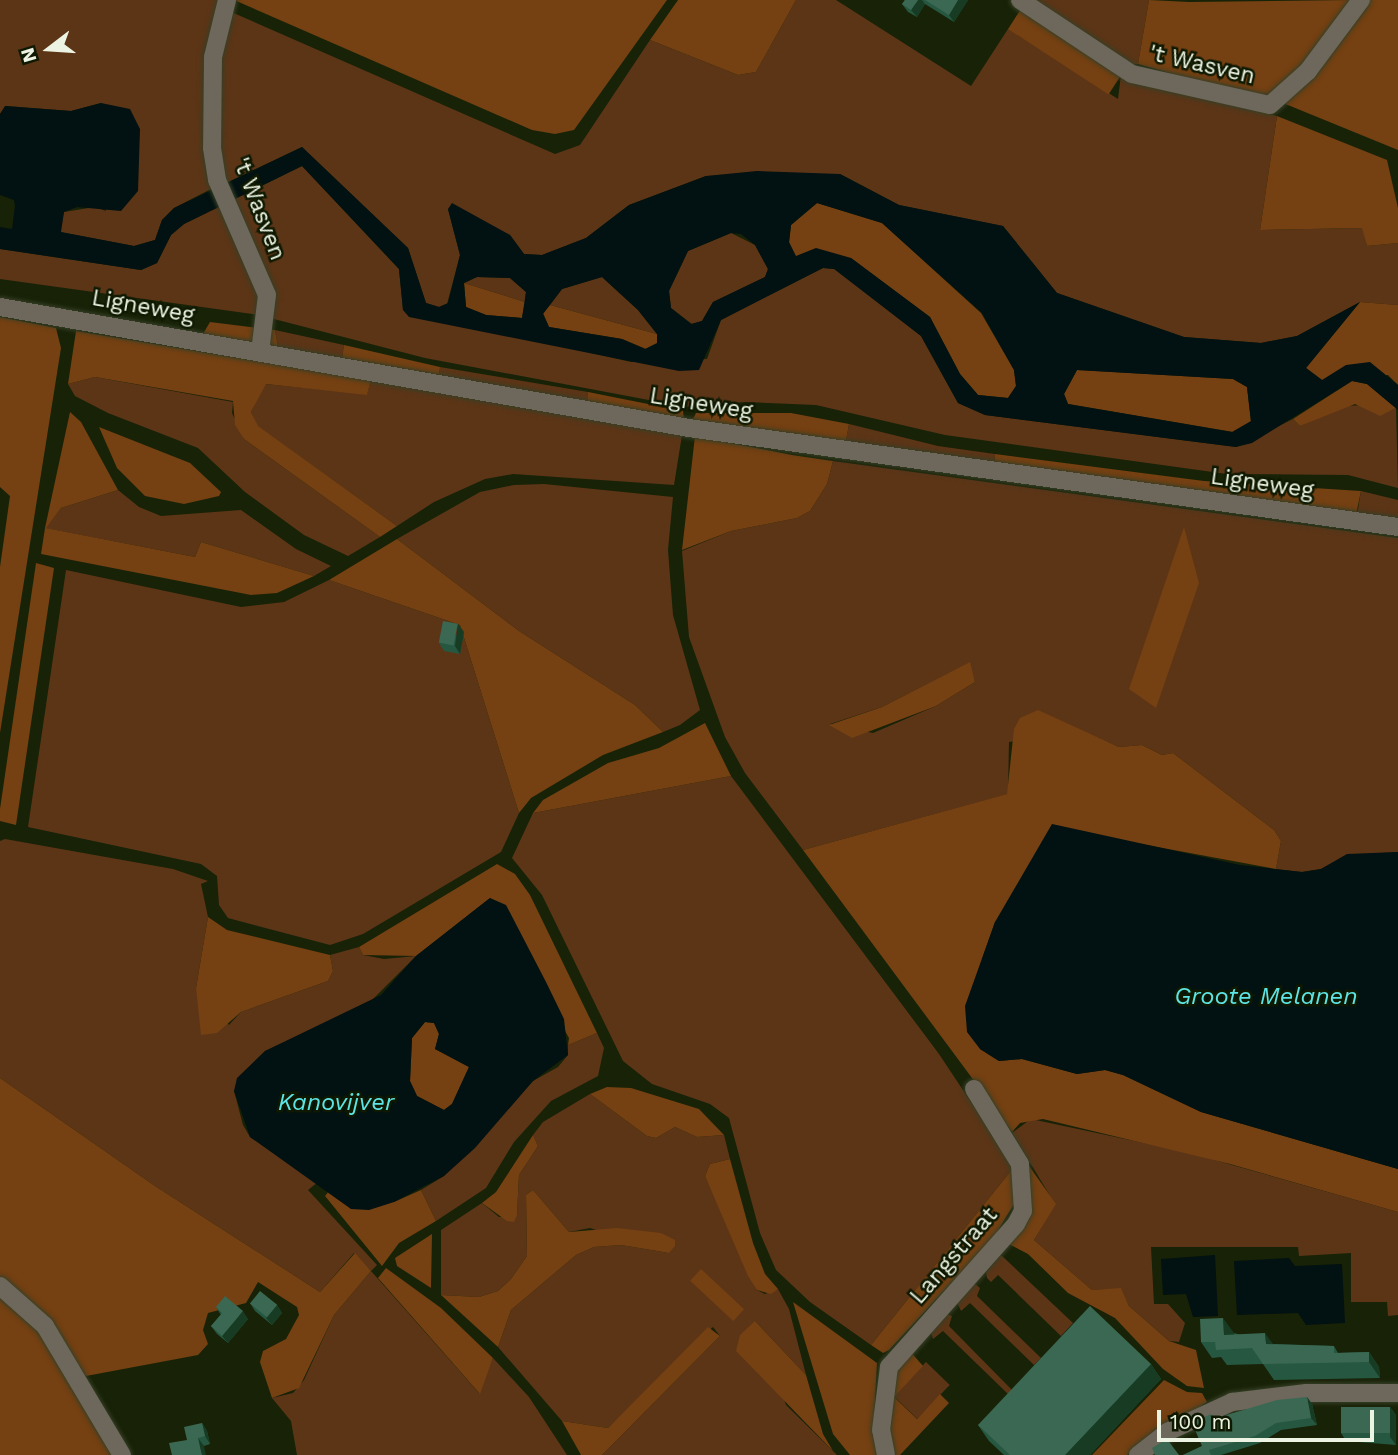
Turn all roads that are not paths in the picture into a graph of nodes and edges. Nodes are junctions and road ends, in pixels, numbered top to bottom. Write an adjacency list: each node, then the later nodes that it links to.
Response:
1 (227, 0): 5 (street, 't Wasven)
2 (1020, 0): 3 (street, 't Wasven)
3 (1361, 0)
4 (0, 307): 5 (street, Ligneweg)
5 (260, 352): 6 (street, Ligneweg)
6 (1398, 527)
7 (974, 1089): 11 (street, Langstraat)
8 (0, 1286): 10 (street)
9 (1398, 1393): 12 (street)
10 (122, 1455)
11 (887, 1455)
12 (1138, 1455)

